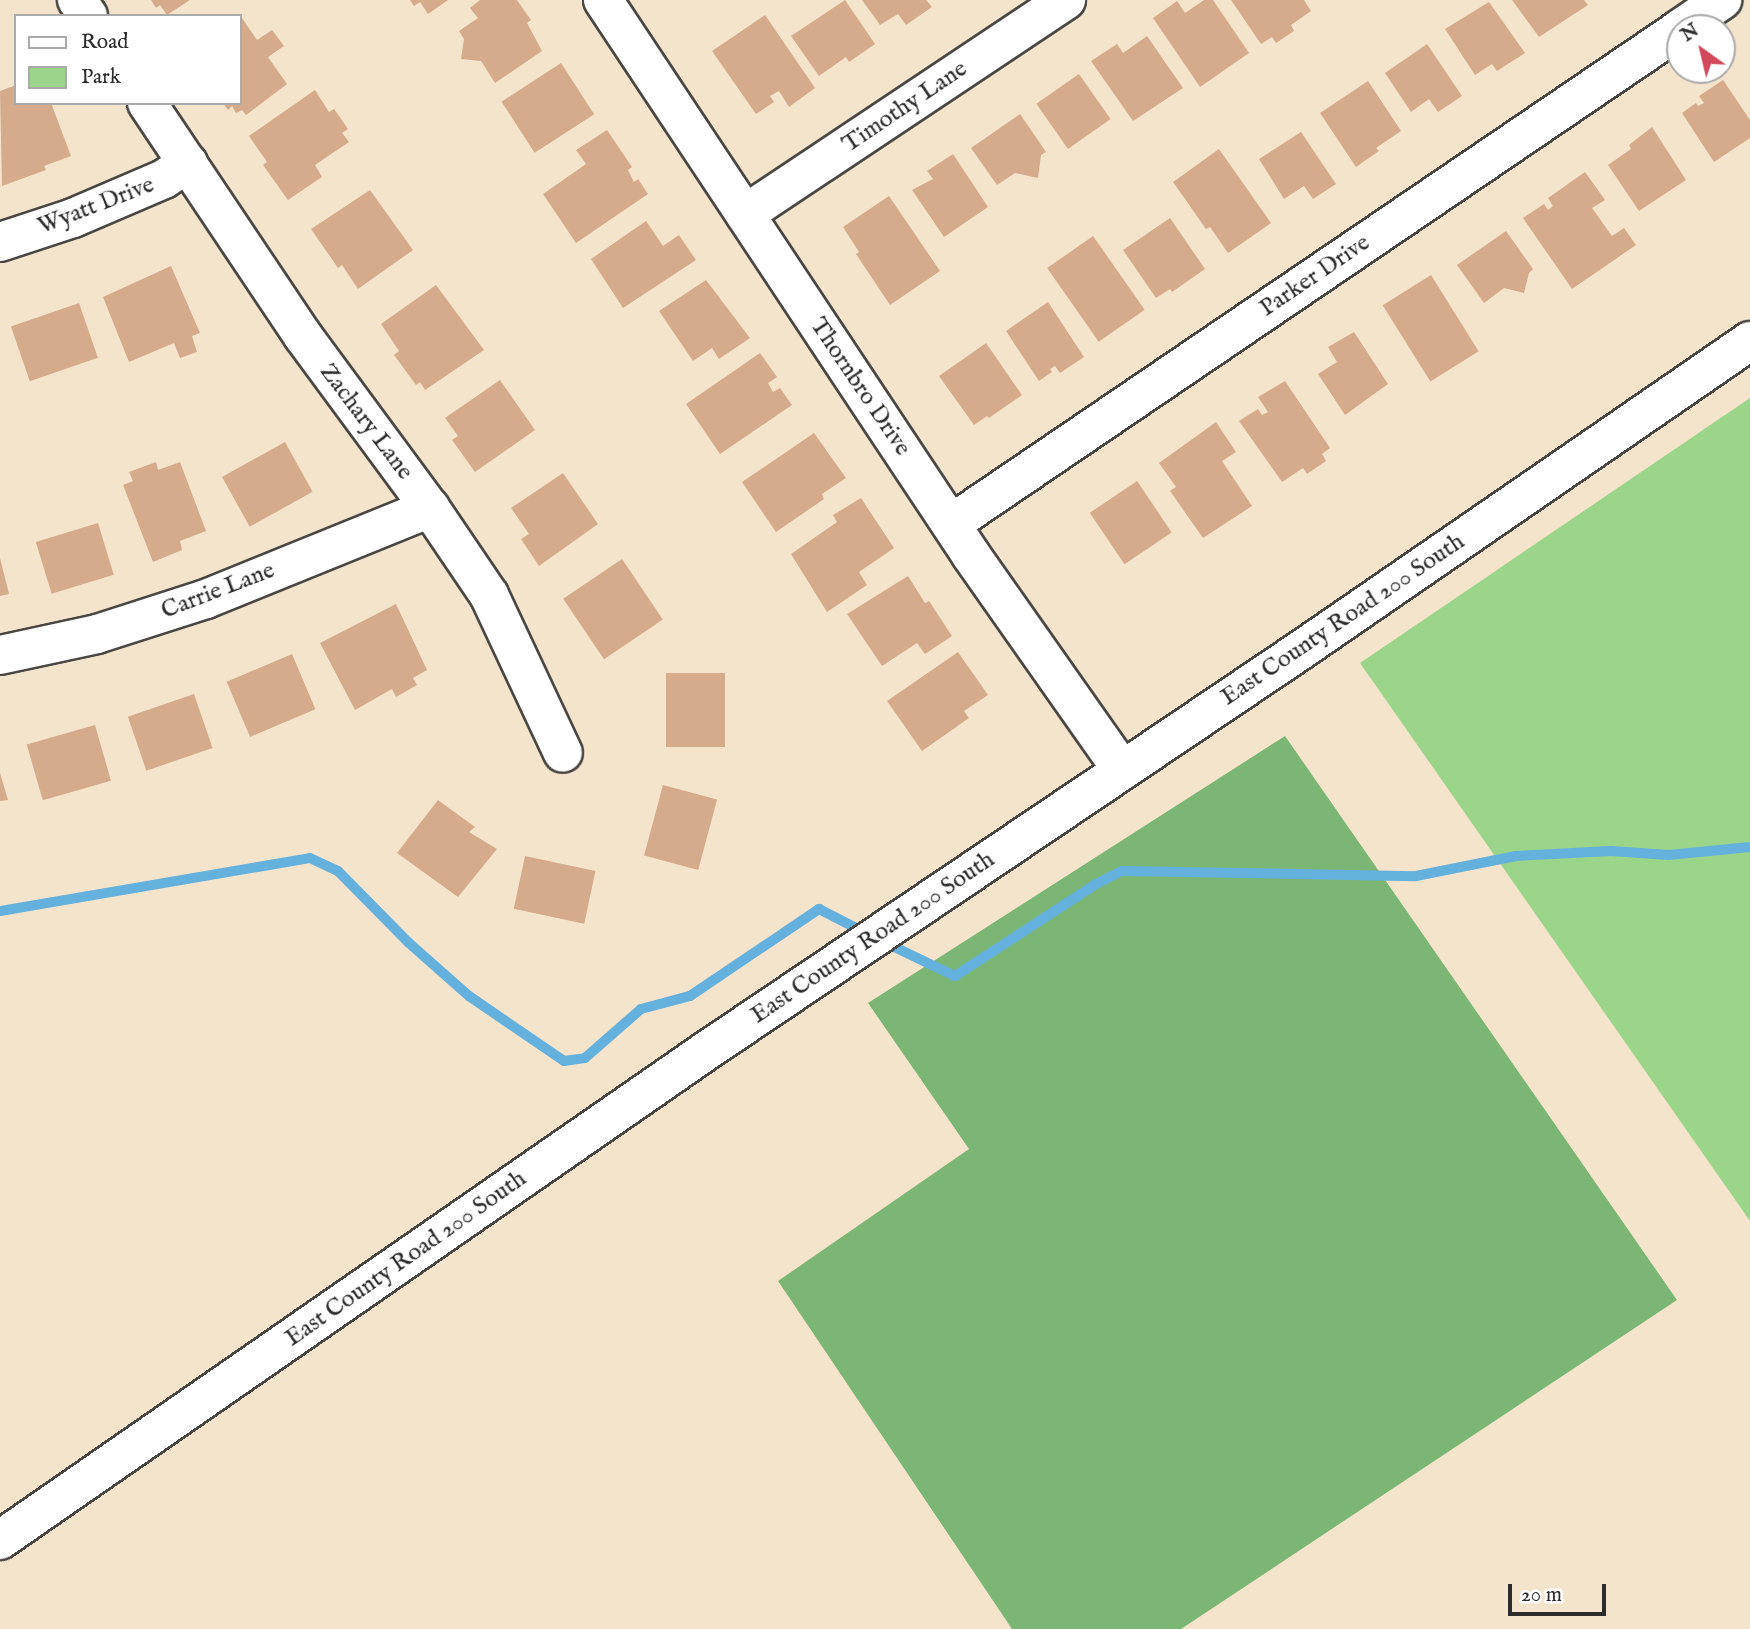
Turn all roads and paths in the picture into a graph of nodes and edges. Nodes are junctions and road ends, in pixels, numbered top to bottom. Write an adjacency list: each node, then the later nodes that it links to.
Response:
1 (603, 0): 8 (street, Thornbro Drive)
2 (1066, 0): 8 (street, Timothy Lane)
3 (1722, 0): 4 (street, Parker Drive)
4 (1702, 14)
5 (1666, 38): 12 (street, Parker Drive)
6 (149, 105): 7 (street, Zachary Lane)
7 (188, 163): 9 (street, Wyatt Drive); 11 (street, Zachary Lane)
8 (744, 214): 12 (street, Thornbro Drive)
9 (0, 242)
10 (1750, 341): 15 (street, East County Road 200 South)
11 (430, 508): 13 (street, Carrie Lane); 14 (street, Zachary Lane)
12 (951, 524): 15 (street, Thornbro Drive)
13 (0, 655)
14 (563, 753)
15 (1122, 770): 16 (street, East County Road 200 South)
16 (0, 1540)

